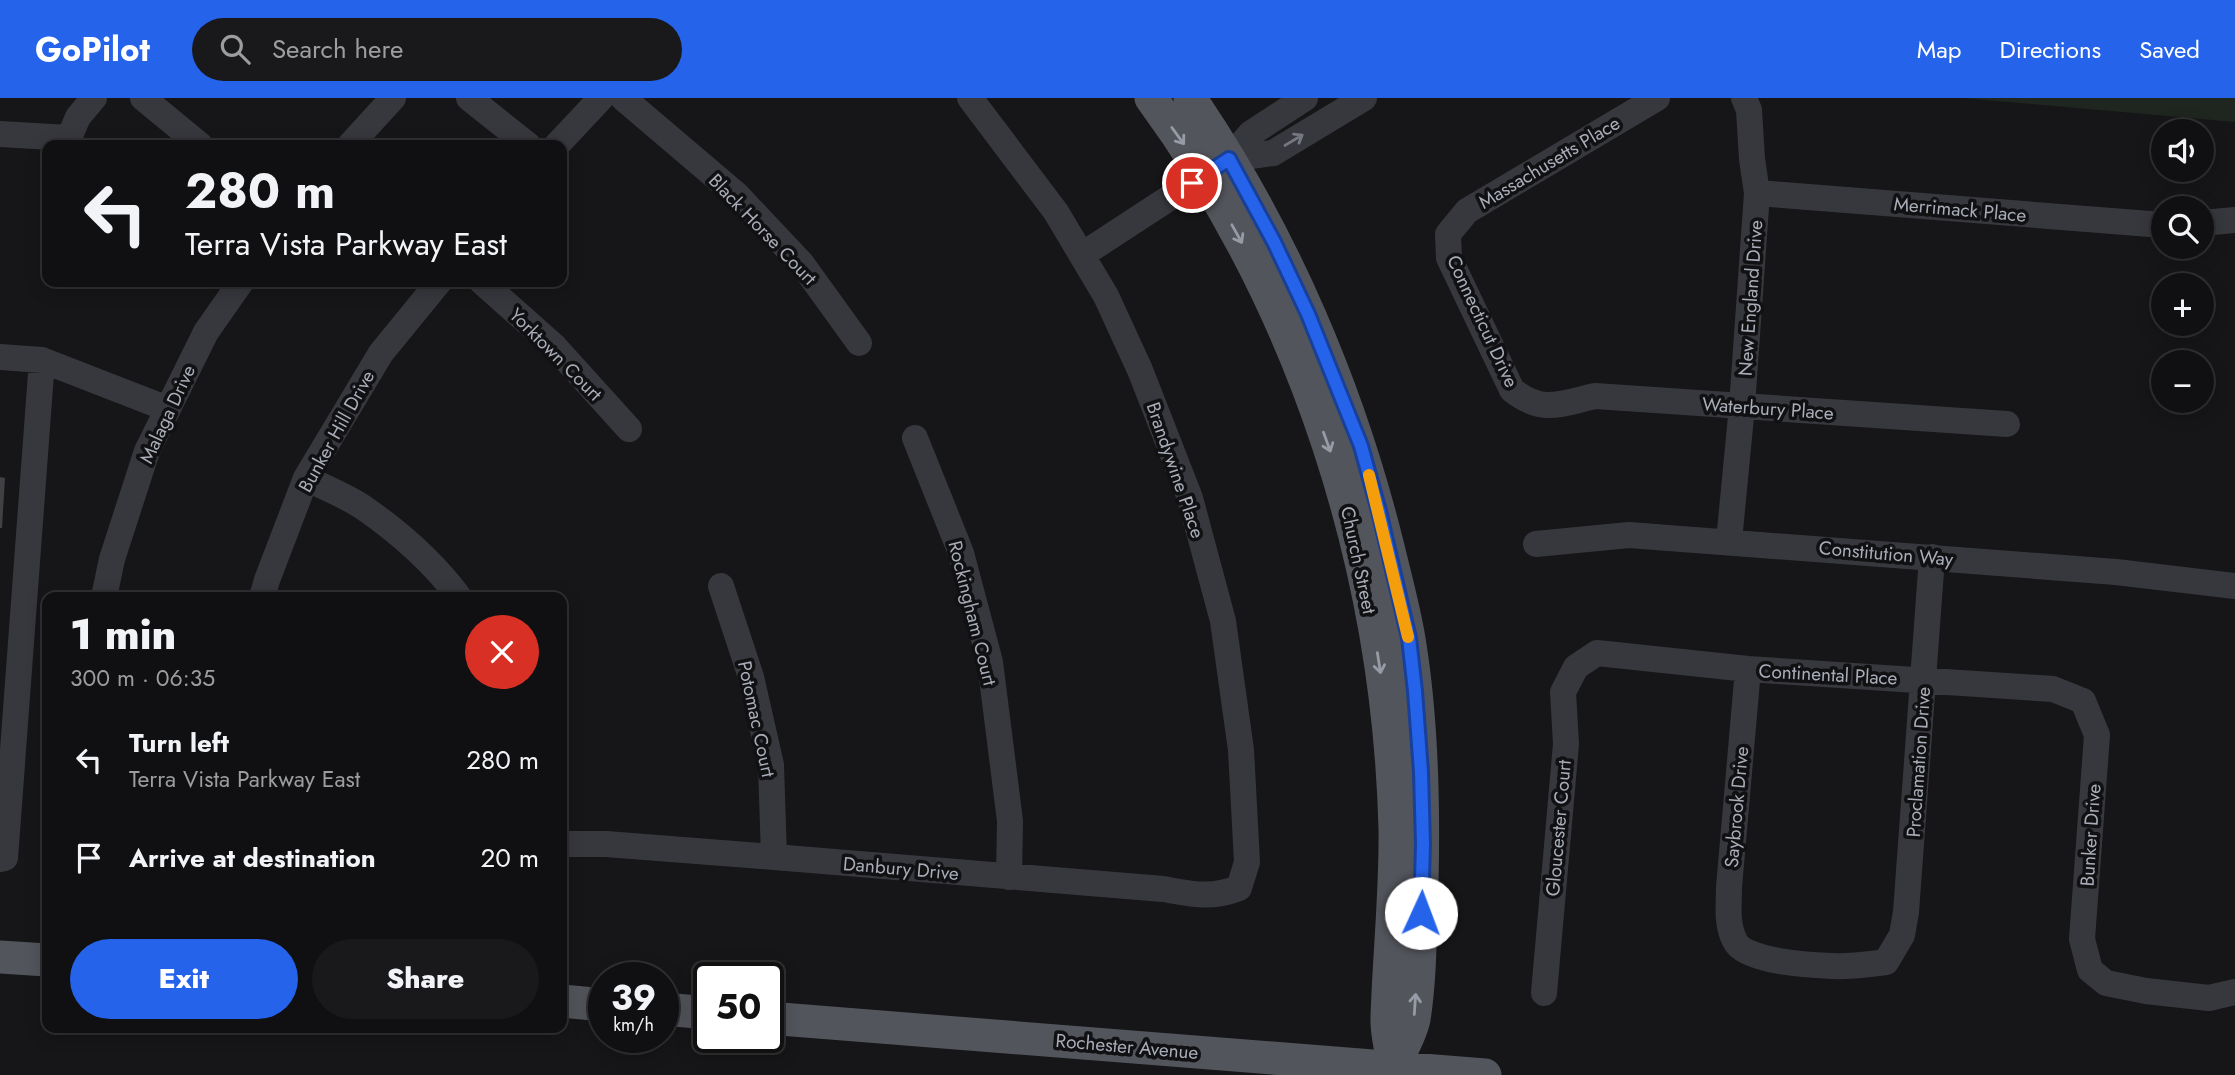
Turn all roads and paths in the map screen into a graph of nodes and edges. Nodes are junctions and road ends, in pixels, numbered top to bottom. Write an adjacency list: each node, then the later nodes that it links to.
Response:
1 (94, 98): 16 (street)
2 (143, 98): 17 (street)
3 (393, 98): 18 (street)
4 (469, 98): 19 (street)
5 (601, 98): 20 (street)
6 (623, 98): 31 (street, Black Horse Court)
7 (970, 98): 27 (street, Brandywine Place)
8 (1151, 98): 21 (main road, Church Street, one-way to 21)
9 (1190, 98): 21 (main road, Church Street)
10 (1305, 98): 21 (street)
11 (1364, 98): 21 (street, one-way to 11)
12 (1657, 98): 26 (street, Massachusetts Place)
13 (1744, 98): 22 (street, New England Drive)
14 (0, 134): 15 (street)
15 (51, 140)
16 (69, 140)
17 (194, 140)
18 (355, 140)
19 (522, 140)
20 (562, 140)
21 (1217, 166): 27 (street); 66 (main road, Church Street)
22 (1757, 193): 25 (street, Merrimack Place); 35 (street, New England Drive)
23 (2235, 220): 24 (street)
24 (2214, 222)
25 (2151, 224)
26 (1448, 234): 34 (street, Connecticut Drive)
27 (1082, 255): 57 (street, Brandywine Place)
28 (238, 287): 36 (street, Malaga Drive)
29 (435, 287): 40 (street, Bunker Hill Drive)
30 (488, 287): 38 (street, Yorktown Court)
31 (859, 342)
32 (0, 357): 33 (street)
33 (42, 360): 36 (street); 55 (street)
34 (1529, 403): 35 (street, Waterbury Place)
35 (1742, 406): 37 (street, Waterbury Place); 41 (street, New England Drive)
36 (168, 408): 46 (street, Malaga Drive)
37 (2007, 424)
38 (629, 429)
39 (915, 438): 56 (street, Rockingham Court)
40 (306, 478): 47 (street, Bunker Hill Drive); 48 (street)
41 (1728, 541): 42 (street, Constitution Way); 43 (street, Constitution Way)
42 (1536, 544)
43 (1932, 557): 45 (street, Constitution Way); 51 (street, Proclamation Drive)
44 (721, 586): 54 (street, Potomac Court)
45 (2235, 586)
46 (105, 592)
47 (263, 592)
48 (455, 592)
49 (1576, 667): 50 (street, Continental Place); 62 (street, Gloucester Court)
50 (1748, 669): 51 (street, Continental Place); 60 (street, Saybrook Drive)
51 (1924, 680): 52 (street, Continental Place); 60 (street, Proclamation Drive)
52 (2082, 701): 61 (street, Bunker Drive)
53 (567, 844): 54 (street, Danbury Drive)
54 (774, 856): 56 (street, Danbury Drive)
55 (0, 859)
56 (1009, 877): 57 (street, Danbury Drive)
57 (1239, 888)
58 (0, 957): 59 (main road)
59 (42, 960)
60 (1886, 962)
61 (2235, 992)
62 (1544, 993)
63 (567, 1001): 64 (main road)
64 (588, 1003)
65 (784, 1019): 66 (main road, Rochester Avenue)
66 (1393, 1071): 67 (main road, Rochester Avenue)
67 (1486, 1075)

